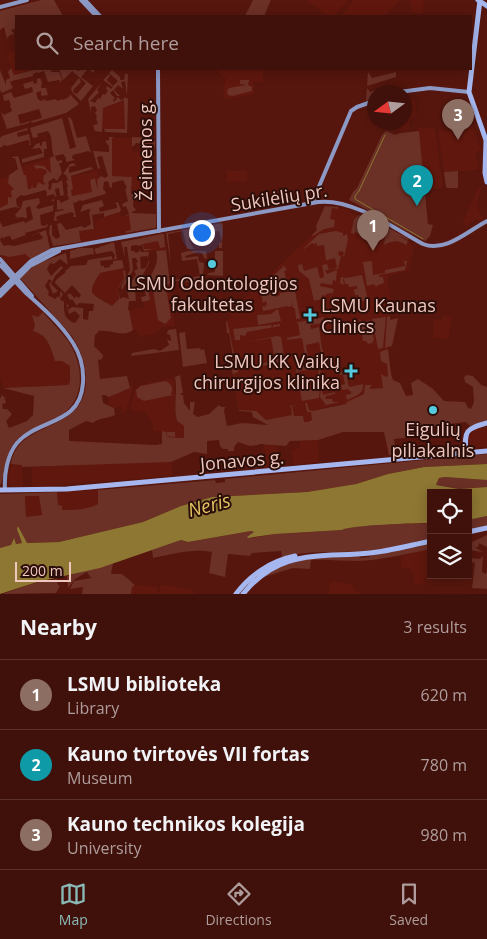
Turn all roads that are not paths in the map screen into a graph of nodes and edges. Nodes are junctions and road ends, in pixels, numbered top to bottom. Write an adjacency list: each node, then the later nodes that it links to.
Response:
1 (27, 0): 5 (main road)
2 (83, 0): 6 (main road); 7 (main road)
3 (479, 0): 4 (main road); 8 (main road)
4 (487, 6)
5 (0, 7)
6 (95, 15)
7 (99, 15)
8 (472, 64)
9 (158, 70): 19 (main road, Žeimenos g.)
10 (471, 70): 12 (main road)
11 (412, 90): 12 (main road)
12 (469, 92): 14 (main road)
13 (367, 104): 17 (main road)
14 (486, 142): 15 (main road)
15 (486, 162): 16 (main road)
16 (487, 182)
17 (312, 203): 18 (main road, Sukilėlių pr.); 19 (main road, Sukilėlių pr.)
18 (487, 221)
19 (159, 231): 22 (main road, Sukilėlių pr.)
20 (0, 259): 22 (main road)
21 (0, 265): 22 (main road)
22 (15, 278): 23 (main road, Sukilėlių pr.); 24 (main road, Sukilėlių pr.); 28 (main road)
23 (0, 291)
24 (0, 296)
25 (487, 423): 27 (main road)
26 (487, 451): 27 (main road, Jonavos g.)
27 (466, 453): 28 (main road, Jonavos g.)
28 (2, 490)
29 (487, 528): 30 (main road)
30 (472, 531)
31 (427, 542): 32 (main road)
32 (297, 557): 33 (main road); 34 (main road)
33 (236, 594)
34 (243, 594)

